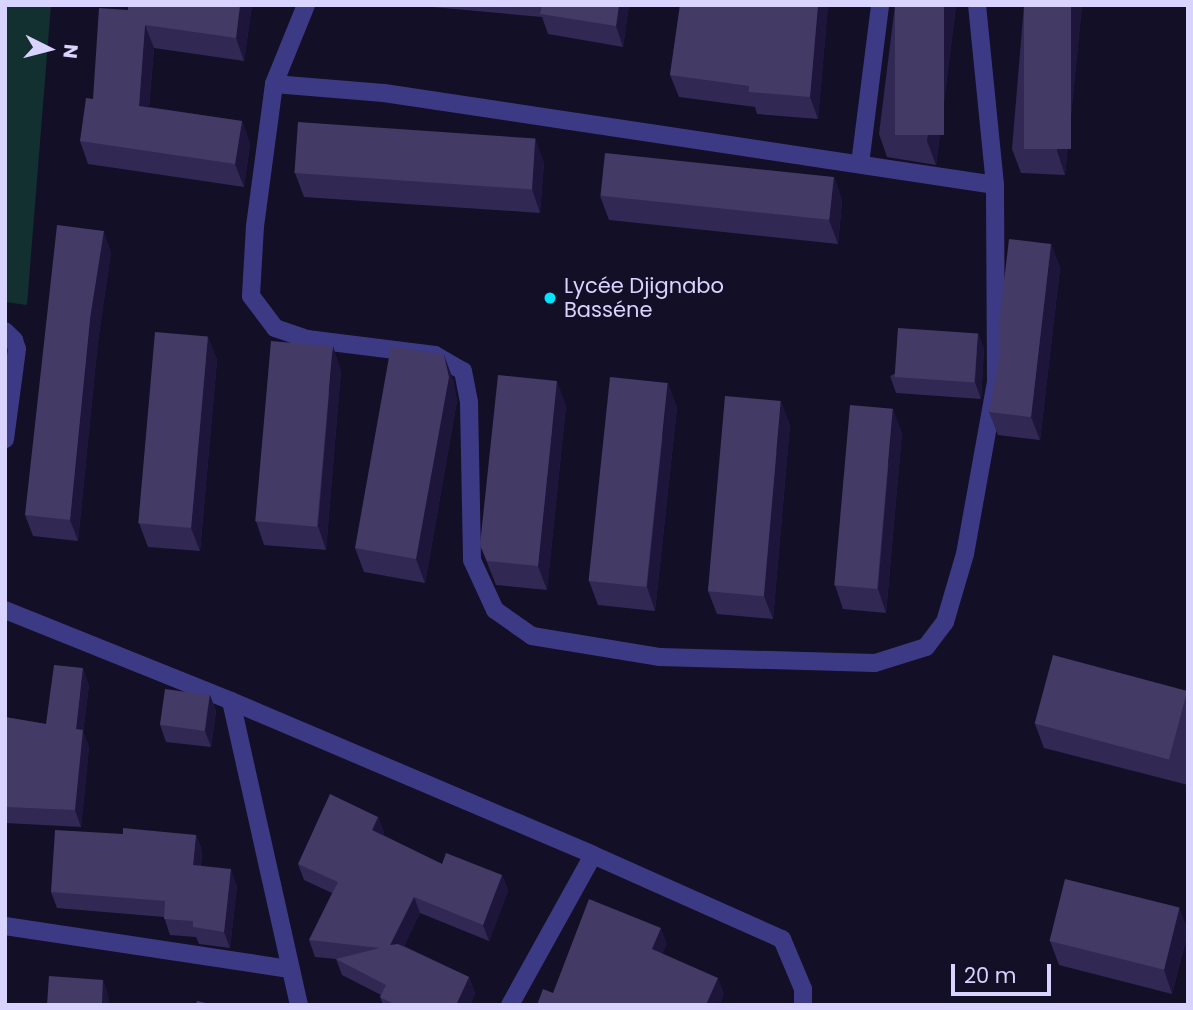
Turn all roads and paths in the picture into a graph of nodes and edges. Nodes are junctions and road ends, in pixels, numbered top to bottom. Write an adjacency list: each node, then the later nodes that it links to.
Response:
1 (306, 5): 4 (street)
2 (880, 5): 5 (street)
3 (977, 5): 6 (street)
4 (274, 84): 5 (street); 6 (street)
5 (860, 164): 6 (street)
6 (995, 185)
7 (5, 331): 8 (street)
8 (5, 439)
9 (5, 610): 10 (street)
10 (231, 701): 11 (street); 13 (street)
11 (593, 855): 15 (street); 16 (street)
12 (5, 926): 13 (street)
13 (290, 969): 14 (street)
14 (299, 1005)
15 (510, 1005)
16 (803, 1005)

